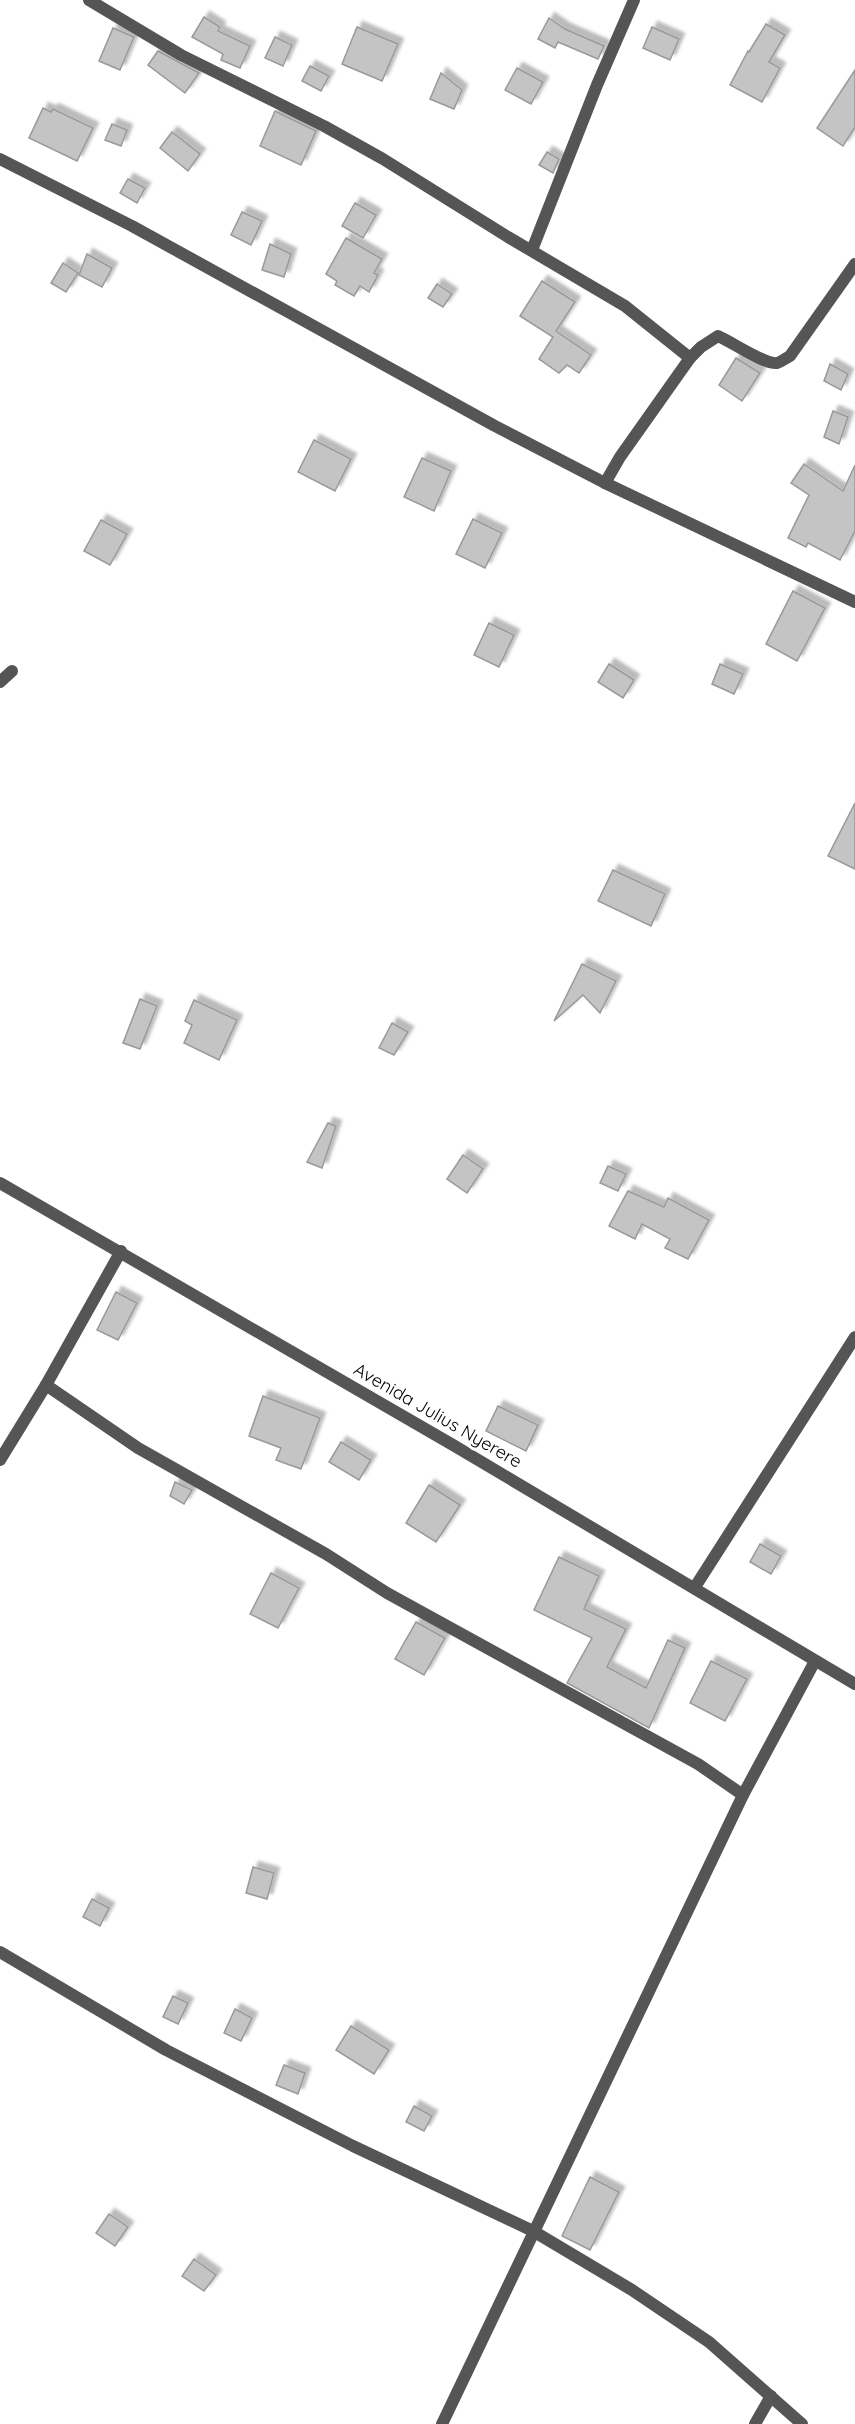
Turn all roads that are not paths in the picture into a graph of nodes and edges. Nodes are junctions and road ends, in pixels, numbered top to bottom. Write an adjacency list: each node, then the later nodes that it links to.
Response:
1 (89, 0): 4 (street)
2 (634, 0): 4 (street)
3 (0, 159): 7 (street)
4 (532, 250): 6 (street)
5 (855, 264): 6 (street)
6 (690, 358): 7 (street)
7 (605, 483): 8 (street)
8 (855, 602)
9 (12, 671): 10 (street)
10 (0, 682)
11 (0, 1183): 12 (street, Avenida Julius Nyerere)
12 (121, 1251): 14 (street); 16 (street, Avenida Julius Nyerere)
13 (853, 1344): 16 (street)
14 (46, 1385): 15 (street); 19 (street)
15 (0, 1460)
16 (695, 1587): 17 (street, Avenida Julius Nyerere)
17 (815, 1661): 18 (street, Avenida Julius Nyerere); 19 (street)
18 (855, 1684)
19 (743, 1795): 21 (street)
20 (0, 1952): 21 (street)
21 (532, 2231): 22 (street); 23 (street)
22 (771, 2397): 24 (street); 25 (street)
23 (442, 2424)
24 (755, 2424)
25 (802, 2424)

